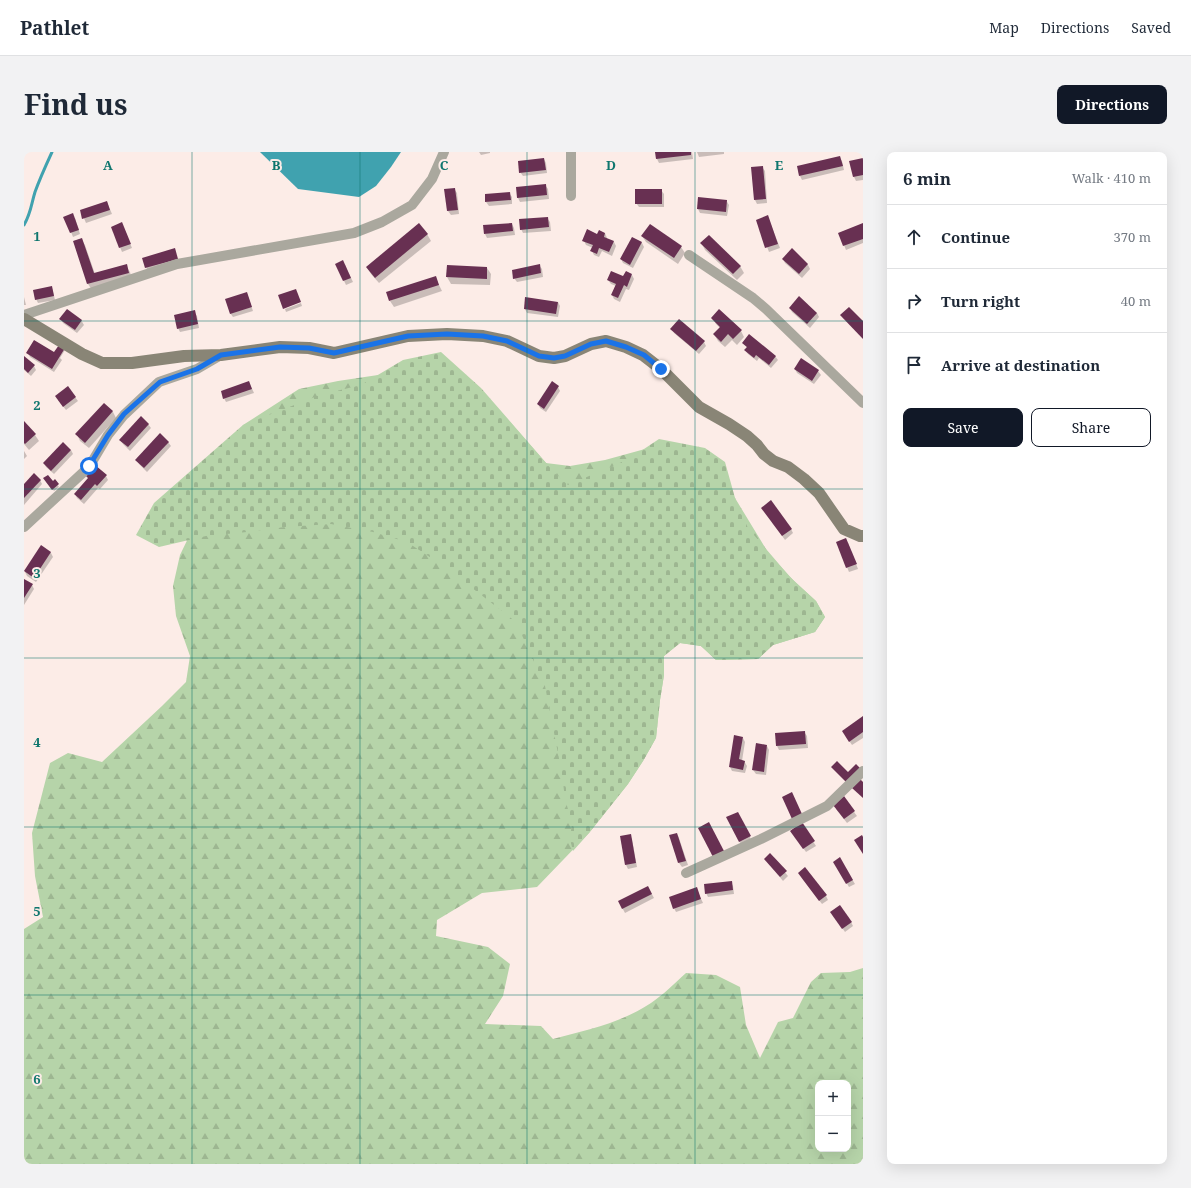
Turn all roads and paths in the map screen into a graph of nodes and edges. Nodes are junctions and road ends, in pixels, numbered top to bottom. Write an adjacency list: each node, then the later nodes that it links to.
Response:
1 (444, 152): 5 (street)
2 (571, 152): 3 (street)
3 (571, 196)
4 (689, 255): 8 (street)
5 (24, 315)
6 (24, 319): 7 (street)
7 (221, 355): 9 (street); 10 (street)
8 (863, 403)
9 (24, 527)
10 (863, 536)
11 (863, 772): 12 (street)
12 (686, 873)

